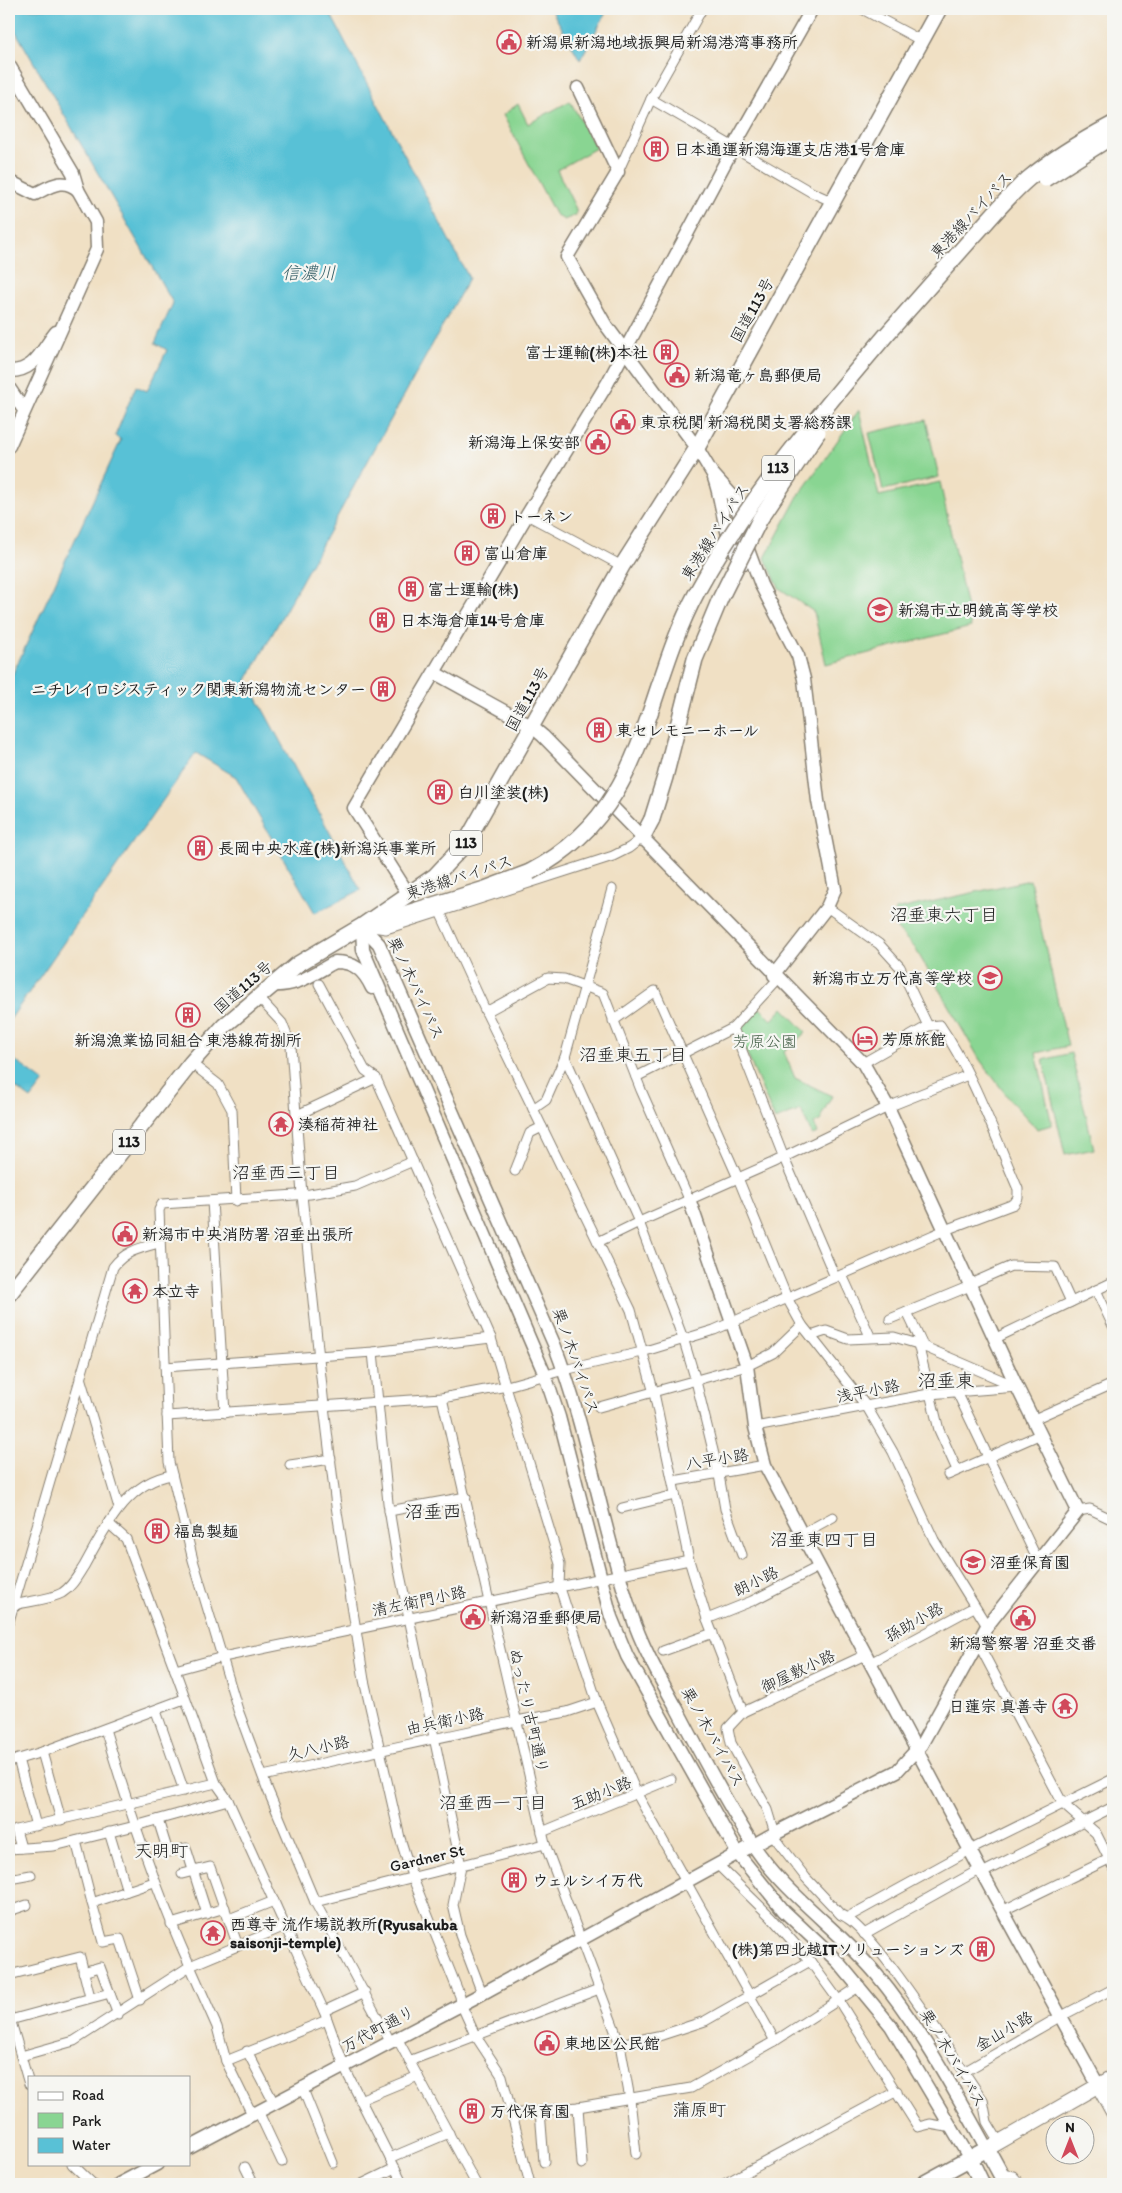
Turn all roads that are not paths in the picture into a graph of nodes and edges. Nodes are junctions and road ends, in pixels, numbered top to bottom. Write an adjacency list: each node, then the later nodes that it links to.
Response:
1 (702, 9): 8 (street)
2 (812, 9): 11 (street)
3 (862, 9): 5 (street)
4 (939, 9): 5 (highway, 国道113号 / 113)
5 (922, 41): 15 (highway, 国道113号 / 113)
6 (9, 65): 14 (street)
7 (578, 88): 12 (street)
8 (651, 99): 11 (street); 12 (street)
9 (1113, 124): 32 (highway, 東港線バイパス / 113, bridge)
10 (1113, 136): 27 (highway, 東港線バイパス / 113, bridge)
11 (734, 146): 15 (street); 17 (street)
12 (618, 172): 17 (street)
13 (9, 181): 14 (street)
14 (78, 190): 16 (street)
15 (831, 201): 22 (highway, 国道113号 / 113)
16 (63, 326): 18 (street); 20 (street)
17 (624, 351): 22 (street); 23 (street)
18 (9, 371)
19 (9, 388): 20 (street)
20 (24, 410): 21 (street)
21 (9, 446)
22 (697, 448): 24 (highway, 国道113号 / 113); 30 (street)
23 (527, 515): 24 (street); 25 (street)
24 (622, 566): 26 (highway, 国道113号 / 113)
25 (434, 673): 26 (street); 29 (street)
26 (531, 726): 27 (street); 29 (highway, 国道113号 / 113)
27 (642, 838): 31 (street); 33 (street)
28 (612, 889): 36 (street)
29 (409, 895): 32 (highway, 国道113号 / 113)
30 (827, 907): 33 (street); 40 (street)
31 (440, 912): 32 (street); 38 (street)
32 (362, 926): 35 (highway, 国道113号 / 113); 42 (street, 栗ノ木バイパス); 90 (street, 栗ノ木バイパス)
33 (776, 977): 41 (street); 46 (street)
34 (319, 984): 49 (street)
35 (271, 985): 37 (highway, 国道113号 / 113); 42 (street)
36 (584, 986): 38 (street); 39 (street); 44 (street)
37 (258, 997): 45 (highway, 国道113号 / 113); 52 (street)
38 (486, 1012): 51 (street)
39 (613, 1021): 43 (street); 48 (street)
40 (928, 1026): 46 (street); 47 (street)
41 (733, 1028): 43 (street); 54 (street)
42 (400, 1041): 91 (street, 栗ノ木バイパス)
43 (682, 1054): 48 (street); 57 (street)
44 (565, 1057): 51 (street); 62 (street)
45 (191, 1063): 61 (street); 70 (highway, 国道113号 / 113)
46 (863, 1063): 50 (street)
47 (968, 1075): 50 (street); 63 (street)
48 (636, 1076): 59 (street)
49 (376, 1078): 52 (street); 55 (street)
50 (888, 1107): 54 (street); 63 (street)
51 (533, 1109): 53 (street)
52 (297, 1115): 58 (street)
53 (542, 1127): 56 (street); 64 (street)
54 (784, 1158): 57 (street); 66 (street)
55 (413, 1161): 58 (street); 80 (street)
56 (515, 1171)
57 (738, 1178): 59 (street); 71 (street)
58 (302, 1195): 61 (street); 86 (street)
59 (689, 1199): 62 (street); 75 (street)
60 (212, 1201): 61 (street); 65 (street); 87 (street)
61 (236, 1201)
62 (639, 1222): 64 (street); 82 (street)
63 (945, 1230): 66 (street); 68 (street)
64 (598, 1242): 85 (street)
65 (159, 1243): 89 (street); 92 (street)
66 (839, 1276): 71 (street); 79 (street)
67 (1113, 1282): 69 (street)
68 (970, 1285): 72 (street); 73 (street); 81 (street)
69 (1096, 1290): 72 (street); 77 (street)
70 (9, 1294)
71 (787, 1298): 75 (street); 76 (street)
72 (1071, 1302): 81 (street)
73 (907, 1312): 74 (street); 83 (street)
74 (890, 1319)
75 (732, 1323): 82 (street); 88 (street)
76 (802, 1325): 78 (street); 88 (street)
77 (1113, 1326)
78 (810, 1336): 79 (street); 104 (street)
79 (870, 1336): 83 (street)
80 (490, 1338): 84 (street); 95 (street)
81 (996, 1338): 96 (street)
82 (684, 1341): 85 (street); 93 (street)
83 (921, 1346): 96 (street); 99 (street)
84 (373, 1352): 86 (street); 101 (street)
85 (642, 1352): 90 (street); 98 (street)
86 (319, 1357): 87 (street); 102 (street)
87 (220, 1365): 89 (street); 105 (street)
88 (747, 1366): 93 (street); 108 (street)
89 (165, 1367): 106 (street)
90 (564, 1370): 91 (street); 131 (street, 栗ノ木バイパス)
91 (545, 1375): 95 (street); 132 (street, 栗ノ木バイパス)
92 (80, 1377): 119 (street); 135 (street)
93 (696, 1381): 98 (street); 115 (street)
94 (1113, 1384): 107 (street)
95 (507, 1386): 100 (street); 133 (street)
96 (1017, 1388): 97 (street, 浅平小路); 107 (street)
97 (957, 1392): 99 (street, 浅平小路); 110 (street)
98 (654, 1393): 103 (street); 116 (street)
99 (929, 1394): 104 (street, 浅平小路); 110 (street)
100 (442, 1398): 101 (street); 118 (street, ぬったり古町通り)
101 (377, 1402): 102 (street); 121 (street)
102 (324, 1406): 105 (street); 111 (street)
103 (599, 1406)
104 (867, 1407): 108 (street, 浅平小路); 136 (street)
105 (225, 1413): 106 (street)
106 (167, 1416): 114 (street)
107 (1034, 1419): 109 (street)
108 (756, 1427): 113 (street)
109 (1041, 1434): 110 (street); 122 (street)
110 (988, 1457): 129 (street)
111 (331, 1459): 112 (street); 141 (street)
112 (290, 1465)
113 (765, 1465): 115 (street, 八平小路); 126 (street)
114 (172, 1475): 119 (street); 145 (street)
115 (719, 1475): 116 (street, 八平小路); 127 (street)
116 (674, 1481): 117 (street)
117 (675, 1495): 120 (street); 128 (street)
118 (466, 1497): 121 (street); 134 (street, ぬったり古町通り)
119 (119, 1508): 125 (street)
120 (622, 1508)
121 (389, 1511): 137 (street)
122 (1078, 1511): 124 (street); 129 (street, 万代町通り)
123 (833, 1517): 126 (street)
124 (1113, 1520)
125 (108, 1524): 135 (street); 147 (street)
126 (802, 1534): 130 (street)
127 (742, 1555)
128 (689, 1560): 131 (street, 清左衛門小路); 138 (street)
129 (1038, 1561): 140 (street, 万代町通り)
130 (818, 1567): 138 (street, 朗小路); 146 (street)
131 (619, 1576): 132 (street, 清左衛門小路); 180 (street, 栗ノ木バイパス)
132 (601, 1579): 133 (street, 清左衛門小路); 184 (street, 栗ノ木バイパス)
133 (559, 1585): 134 (street, 清左衛門小路); 149 (street)
134 (488, 1602): 137 (street, 清左衛門小路); 152 (street, ぬったり古町通り)
135 (11, 1605): 139 (street)
136 (974, 1607): 140 (street); 146 (street, 孫助小路)
137 (408, 1619): 141 (street, 清左衛門小路); 154 (street)
138 (707, 1619): 142 (street)
139 (9, 1621)
140 (987, 1626): 143 (street, 万代町通り)
141 (355, 1630): 145 (street, 清左衛門小路); 156 (street)
142 (713, 1633): 144 (street); 151 (street)
143 (978, 1643): 155 (street, 万代町通り); 168 (street)
144 (663, 1651)
145 (222, 1657): 147 (street, 清左衛門小路); 160 (street)
146 (868, 1661): 151 (street, 御屋敷小路); 155 (street)
147 (175, 1670): 148 (street)
148 (184, 1699): 150 (street); 163 (street)
149 (598, 1702): 152 (street, 由兵衛小路); 165 (street)
150 (156, 1711): 153 (street); 164 (street)
151 (743, 1712): 177 (street)
152 (516, 1721): 154 (street, 由兵衛小路); 176 (street, ぬったり古町通り)
153 (105, 1729): 157 (street); 167 (street)
154 (433, 1740): 156 (street, 由兵衛小路); 187 (street)
155 (915, 1749): 177 (street, 万代町通り); 183 (street)
156 (379, 1750): 160 (street, 久八小路); 192 (street)
157 (42, 1752): 158 (street); 170 (street)
158 (18, 1759): 159 (street); 173 (street)
159 (9, 1762)
160 (263, 1776): 199 (street)
161 (671, 1779): 165 (street, 五助小路)
162 (1113, 1779): 168 (street)
163 (216, 1783): 164 (street); 166 (street)
164 (184, 1790): 167 (street)
165 (637, 1794): 176 (street, 五助小路); 195 (street)
166 (228, 1800): 171 (street); 197 (street)
167 (128, 1804): 170 (street); 174 (street)
168 (1063, 1804): 172 (street); 183 (street)
169 (1113, 1807): 172 (street)
170 (61, 1820): 173 (street)
171 (158, 1820): 174 (street); 188 (street)
172 (1085, 1822): 185 (street); 189 (street)
173 (36, 1826): 181 (street)
174 (135, 1826): 175 (street); 194 (street)
175 (109, 1832): 178 (street); 196 (street)
176 (542, 1832): 179 (street, ぬったり古町通り)
177 (774, 1834): 180 (street, 万代町通り); 205 (street)
178 (76, 1840): 181 (street); 198 (street)
179 (545, 1844): 187 (street, Gardner St); 210 (street, ぬったり古町通り)
180 (753, 1845): 184 (street, 万代町通り); 258 (street, 栗ノ木バイパス)
181 (21, 1848): 182 (street)
182 (9, 1850)
183 (970, 1850): 189 (street); 205 (street)
184 (738, 1854): 186 (street, 万代町通り); 216 (street, 栗ノ木バイパス)
185 (1111, 1863): 202 (street)
186 (718, 1865): 195 (street, 万代町通り); 212 (street)
187 (461, 1866): 192 (street, Gardner St); 221 (street)
188 (194, 1870): 190 (street); 201 (street); 204 (street)
189 (982, 1873): 202 (street); 209 (street)
190 (182, 1874)
191 (31, 1875): 193 (street)
192 (412, 1876): 199 (street, Gardner St); 226 (street)
193 (9, 1879)
194 (154, 1882): 196 (street); 207 (street)
195 (686, 1883): 210 (street, 万代町通り); 222 (street)
196 (128, 1891): 198 (street)
197 (274, 1901): 206 (street); 208 (street)
198 (92, 1902): 224 (street)
199 (315, 1902): 219 (street)
200 (27, 1905): 203 (street)
201 (225, 1908): 204 (street); 206 (street)
202 (1002, 1911): 230 (street)
203 (9, 1912)
204 (207, 1914): 207 (street)
205 (848, 1917): 209 (street)
206 (229, 1919): 211 (street)
207 (171, 1924): 213 (street)
208 (285, 1926): 211 (street); 227 (street)
209 (864, 1934): 241 (street)
210 (582, 1940): 217 (street, ぬったり古町通り); 221 (street, 万代町通り)
211 (238, 1946): 213 (street)
212 (810, 1961): 222 (street); 225 (street)
213 (190, 1966): 224 (street); 239 (street)
214 (84, 1972): 215 (street); 220 (street); 223 (street)
215 (9, 1975)
216 (860, 1986): 225 (street); 256 (street, 栗ノ木バイパス)
217 (599, 1989): 232 (street); 235 (street, ぬったり古町通り)
218 (1113, 1989): 230 (street, 金山小路)
219 (365, 1992): 227 (street); 233 (street)
220 (110, 1993): 223 (street); 228 (street)
221 (482, 1993): 226 (street, 万代町通り)
222 (748, 1996): 234 (street); 235 (street)
223 (90, 1998): 229 (street)
224 (140, 2000): 228 (street)
225 (839, 2001): 234 (street); 247 (street)
226 (461, 2004): 232 (street); 233 (street, 万代町通り)
227 (324, 2011): 231 (street)
228 (118, 2014): 237 (street)
229 (9, 2017): 237 (street)
230 (1060, 2017): 241 (street, 金山小路); 245 (street)
231 (327, 2020): 236 (street); 240 (street)
232 (475, 2035): 238 (street); 255 (street)
233 (393, 2039): 238 (street); 240 (street, 万代町通り)
234 (775, 2041): 248 (street)
235 (620, 2044): 248 (street, ぬったり古町通り)
236 (247, 2051): 239 (street); 250 (street)
237 (21, 2056): 244 (street)
238 (409, 2060): 242 (street)
239 (226, 2061): 253 (street)
240 (344, 2066): 246 (street, 万代町通り); 249 (street)
241 (964, 2072): 258 (street)
242 (418, 2076): 249 (street); 257 (street)
243 (1113, 2077): 245 (main road)
244 (28, 2080)
245 (1098, 2085): 254 (main road); 258 (main road)
246 (302, 2088): 250 (street, 万代町通り); 265 (street)
247 (897, 2091): 256 (street); 271 (street)
248 (630, 2099): 251 (street); 260 (street, ぬったり古町通り)
249 (360, 2100): 261 (street)
250 (274, 2103): 253 (street, 万代町通り)
251 (578, 2107): 252 (street); 266 (street)
252 (540, 2111): 255 (street); 264 (street)
253 (256, 2112): 259 (street, 万代町通り); 263 (street)
254 (1113, 2112)
255 (512, 2114): 279 (street)
256 (953, 2128): 262 (street, 栗ノ木バイパス)
257 (449, 2133): 261 (street); 278 (street)
258 (993, 2145): 262 (highway); 272 (highway, 栗ノ木バイパス)
259 (190, 2147)
260 (636, 2154)
261 (390, 2158): 270 (street)
262 (970, 2158): 282 (highway); 283 (highway, 栗ノ木バイパス)
263 (282, 2162)
264 (544, 2162)
265 (333, 2163)
266 (582, 2164)
267 (74, 2166): 274 (street)
268 (153, 2166): 275 (street)
269 (244, 2167): 273 (street)
270 (395, 2168): 276 (street); 277 (street)
271 (740, 2176): 280 (street); 281 (street)
272 (1003, 2179): 284 (street)
273 (254, 2183)
274 (93, 2184)
275 (119, 2184)
276 (362, 2184)
277 (403, 2184)
278 (476, 2184)
279 (530, 2184)
280 (724, 2184)
281 (745, 2184)
282 (923, 2184)
283 (982, 2184)
284 (1020, 2184)

